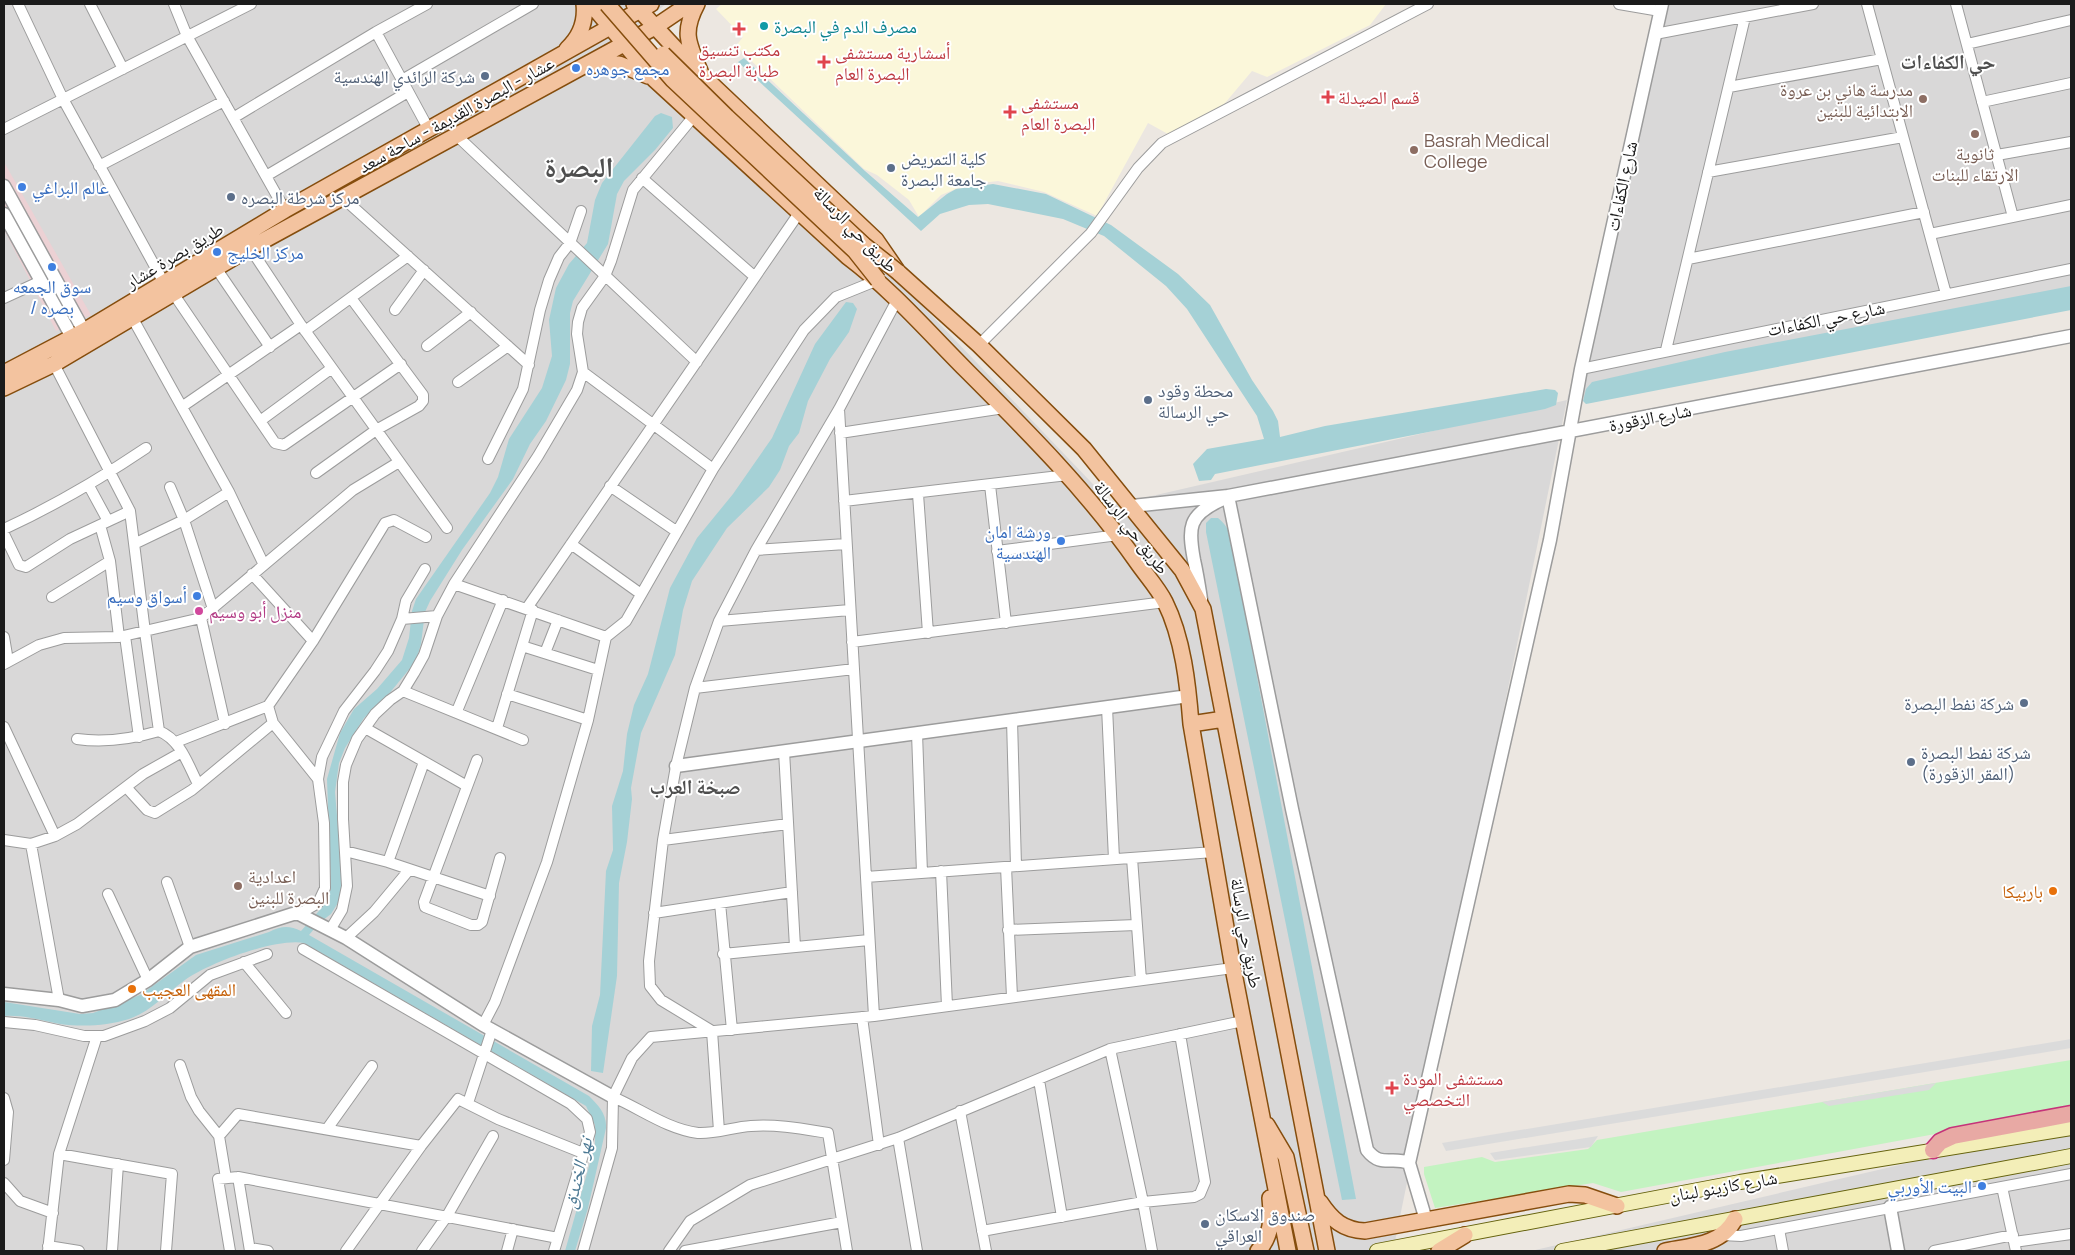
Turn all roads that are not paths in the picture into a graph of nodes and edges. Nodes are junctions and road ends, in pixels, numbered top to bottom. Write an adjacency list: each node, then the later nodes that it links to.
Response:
1 (18, 4): 39 (street)
2 (90, 4): 32 (street)
3 (174, 4): 26 (street)
4 (251, 4): 26 (street)
5 (427, 4): 24 (street)
6 (533, 4): 35 (street)
7 (584, 4): 29 (main road)
8 (591, 4): 22 (main road)
9 (607, 4): 74 (main road, طريق حي الرسالة, bridge)
10 (620, 4): 72 (main road, طريق حي الرسالة, bridge)
11 (689, 4): 23 (main road, عشار - البصرة القديمة - ساحة سعد)
12 (697, 4): 33 (main road)
13 (1428, 4): 87 (street)
14 (1619, 4): 19 (street)
15 (1813, 4): 20 (street)
16 (1867, 4): 30 (street)
17 (1956, 4): 28 (street)
18 (642, 6): 22 (main road, طريق بصرة عشار); 23 (main road, طريق حي الرسالة)
19 (1661, 8): 25 (street, شارع الكفاءات)
20 (1745, 17): 25 (street); 37 (street)
21 (2071, 20): 28 (street)
22 (610, 27): 27 (main road); 29 (main road, طريق بصرة عشار)
23 (655, 27): 27 (main road, عشار - البصرة القديمة - ساحة سعد); 33 (main road, طريق حي الرسالة)
24 (376, 32): 35 (street); 43 (street)
25 (1655, 34): 97 (street, شارع الكفاءات)
26 (187, 36): 32 (street); 40 (street)
27 (624, 44): 31 (main road, عشار - البصرة القديمة - ساحة سعد); 34 (main road)
28 (1967, 44): 41 (street)
29 (561, 56): 44 (main road, طريق بصرة عشار)
30 (1882, 59): 37 (street); 47 (street)
31 (582, 66): 34 (main road); 46 (main road, عشار - البصرة القديمة - ساحة سعد)
32 (123, 69): 39 (street)
33 (703, 76): 72 (main road, طريق حي الرسالة)
34 (654, 79): 42 (main road)
35 (402, 80): 38 (street)
36 (2071, 83): 41 (street)
37 (1729, 87): 51 (street)
38 (408, 92): 44 (street); 52 (street)
39 (63, 100): 45 (street); 50 (street)
40 (224, 101): 43 (street); 50 (street)
41 (1982, 102): 49 (street)
42 (694, 116): 53 (street); 60 (main road)
43 (233, 118): 52 (street)
44 (428, 128): 57 (main road, طريق بصرة عشار)
45 (4, 129)
46 (455, 134): 55 (main road, عشار - البصرة القديمة - ساحة سعد); 64 (street)
47 (1903, 137): 51 (street); 59 (street)
48 (2071, 142): 49 (street)
49 (1996, 156): 62 (street)
50 (98, 166): 76 (street)
51 (1708, 172): 67 (street)
52 (266, 176): 57 (street)
53 (642, 178): 71 (street); 73 (street)
54 (4, 186): 85 (street)
55 (343, 198): 65 (main road, عشار - البصرة القديمة - ساحة سعد); 66 (street)
56 (2071, 204): 62 (street)
57 (285, 210): 76 (main road, طريق بصرة عشار)
58 (581, 211): 64 (street)
59 (1924, 212): 63 (street); 67 (street)
60 (799, 213): 73 (street); 74 (main road)
61 (4, 214): 75 (street)
62 (2013, 216): 63 (street)
63 (1930, 234): 77 (street)
64 (573, 246): 71 (street); 95 (street)
65 (250, 248): 68 (main road, عشار - البصرة القديمة - ساحة سعد); 84 (street)
66 (408, 256): 70 (street); 79 (street)
67 (1688, 260): 91 (street)
68 (216, 268): 76 (main road, عشار - البصرة القديمة - ساحة سعد); 90 (street)
69 (2071, 269): 77 (street, شارع حي الكفاءات)
70 (424, 270): 81 (street); 82 (street)
71 (601, 272): 92 (street); 98 (street)
72 (898, 272): 87 (main road, طريق حي الرسالة)
73 (755, 277): 92 (street)
74 (878, 280): 80 (main road, طريق حي الرسالة); 115 (street)
75 (41, 281): 78 (street); 85 (street)
76 (168, 288): 83 (main road, عشار - البصرة القديمة - ساحة سعد); 85 (main road, طريق بصرة عشار); 100 (street)
77 (1946, 294): 91 (street, شارع حي الكفاءات)
78 (4, 298)
79 (351, 298): 84 (street); 94 (street)
80 (897, 300): 105 (main road, طريق حي الرسالة); 106 (street)
81 (395, 310)
82 (471, 312): 88 (street); 89 (street)
83 (133, 319): 93 (main road, عشار - البصرة القديمة - ساحة سعد); 104 (street)
84 (303, 328): 90 (street); 96 (street)
85 (78, 334): 99 (main road, طريق بصرة عشار)
86 (2071, 336): 111 (street, شارع الزقورة)
87 (979, 345): 127 (main road, طريق حي الرسالة)
88 (427, 346)
89 (508, 346): 95 (street); 101 (street)
90 (270, 347): 100 (street)
91 (1666, 350): 97 (street, شارع حي الكفاءات)
92 (697, 362): 108 (street)
93 (54, 364): 102 (main road, عشار - البصرة القديمة - ساحة سعد); 116 (street)
94 (401, 364): 103 (street); 109 (street)
95 (529, 365): 113 (street)
96 (332, 368): 103 (street); 107 (street)
97 (1581, 369): 111 (street, شارع الكفاءات)
98 (583, 372): 108 (street); 146 (street)
99 (4, 373)
100 (229, 375): 104 (street); 107 (street)
101 (458, 382)
102 (4, 388)
103 (353, 397): 107 (street); 109 (street)
104 (183, 406): 123 (street)
105 (1004, 408): 110 (street); 118 (main road, طريق حي الرسالة)
106 (838, 409): 110 (street); 140 (street)
107 (260, 421)
108 (654, 424): 115 (street); 121 (street)
109 (376, 430): 114 (street); 117 (street)
110 (840, 433): 126 (street)
111 (1569, 433): 125 (street, شارع الزقورة); 282 (street, شارع الكفاءات)
112 (146, 448): 116 (street)
113 (488, 459)
114 (399, 462): 131 (street); 143 (street)
115 (713, 469): 133 (street)
116 (111, 472): 120 (street); 128 (street)
117 (316, 473)
118 (1068, 475): 119 (street); 135 (main road, طريق حي الرسالة)
119 (990, 485): 124 (street); 141 (street)
120 (89, 486): 130 (street); 132 (street)
121 (610, 486): 133 (street); 138 (street)
122 (170, 487): 129 (street)
123 (229, 492): 129 (street); 143 (street)
124 (918, 494): 126 (street); 162 (street)
125 (1228, 496): 127 (street, شارع الزقورة); 153 (street, شارع الزقورة); 282 (street)
126 (844, 500): 139 (street)
127 (1132, 506): 153 (main road, طريق حي الرسالة)
128 (130, 511): 130 (street); 137 (street)
129 (184, 520): 137 (street); 151 (street)
130 (104, 523): 134 (street); 142 (street)
131 (447, 528)
132 (4, 529)
133 (676, 531): 147 (street)
134 (4, 534)
135 (1118, 536): 141 (street); 150 (main road, طريق حي الرسالة)
136 (426, 537): 166 (street)
137 (136, 542): 161 (street)
138 (571, 544): 147 (street); 152 (street)
139 (846, 544): 140 (street); 154 (street)
140 (756, 550): 159 (street)
141 (997, 551): 160 (street)
142 (110, 561): 148 (street); 163 (street)
143 (264, 565): 145 (street)
144 (425, 569): 157 (street)
145 (252, 574): 151 (street); 166 (street)
146 (454, 584): 149 (street); 155 (street)
147 (641, 594): 165 (street)
148 (52, 597)
149 (504, 600): 152 (street); 179 (street)
150 (1165, 602): 160 (street); 176 (main road, طريق حي الرسالة)
151 (213, 609): 156 (street)
152 (530, 609): 158 (street); 168 (street)
153 (1202, 609): 180 (main road, طريق حي الرسالة)
154 (850, 610): 159 (street); 167 (street)
155 (433, 616): 157 (street); 174 (street)
156 (201, 618): 161 (street); 184 (street)
157 (406, 619): 201 (street)
158 (558, 620): 165 (street); 169 (street)
159 (719, 621): 173 (street)
160 (1006, 623): 162 (street)
161 (144, 632): 163 (street); 189 (street)
162 (928, 633): 167 (street)
163 (122, 636): 170 (street); 191 (street)
164 (4, 637): 170 (street)
165 (606, 637): 172 (street)
166 (313, 641): 177 (street)
167 (852, 642): 171 (street)
168 (522, 646): 169 (street); 175 (street)
169 (546, 653): 172 (street)
170 (6, 662)
171 (854, 669): 173 (street); 194 (street)
172 (598, 670): 181 (street)
173 (695, 688): 200 (street)
174 (403, 691): 179 (street); 187 (street)
175 (507, 694): 181 (street); 188 (street)
176 (1189, 696): 178 (street); 185 (main road, طريق حي الرسالة)
177 (268, 706): 183 (street); 184 (street)
178 (1107, 707): 182 (street); 214 (street)
179 (457, 711): 188 (street)
180 (1224, 719): 185 (main road); 290 (main road, طريق حي الرسالة)
181 (588, 720): 252 (street)
182 (1012, 720): 190 (street); 216 (street)
183 (273, 723): 201 (street); 202 (street)
184 (225, 724): 195 (street)
185 (1191, 724): 211 (main road, طريق حي الرسالة)
186 (4, 727): 206 (street)
187 (365, 728): 199 (street); 210 (street)
188 (497, 728): 193 (street)
189 (159, 731): 191 (street); 195 (street)
190 (917, 733): 194 (street); 219 (street)
191 (139, 737): 192 (street)
192 (78, 739)
193 (523, 740)
194 (858, 741): 197 (street); 220 (street)
195 (176, 742): 196 (street)
196 (182, 752): 202 (street); 204 (street)
197 (784, 752): 200 (street); 205 (street)
198 (478, 760): 203 (street)
199 (424, 762): 203 (street); 215 (street)
200 (676, 766): 208 (street)
201 (318, 779): 228 (street)
202 (198, 784): 204 (street)
203 (468, 786): 221 (street)
204 (126, 787): 206 (street)
205 (788, 824): 208 (street); 223 (street)
206 (55, 836): 209 (street)
207 (4, 840): 209 (street)
208 (663, 840): 227 (street)
209 (31, 844): 245 (street)
210 (345, 851): 215 (street); 230 (street)
211 (1214, 852): 213 (street); 240 (main road, طريق حي الرسالة)
212 (500, 858): 225 (street)
213 (1132, 858): 214 (street); 229 (street)
214 (1114, 860): 216 (street)
215 (388, 862): 217 (street)
216 (1011, 867): 218 (street); 231 (street)
217 (409, 870): 221 (street); 232 (street)
218 (941, 871): 219 (street); 246 (street)
219 (922, 873): 220 (street)
220 (866, 877): 233 (street)
221 (433, 878): 225 (street); 225 (street)
222 (167, 882): 234 (street)
223 (792, 892): 226 (street); 235 (street)
224 (108, 894): 241 (street)
225 (490, 896)
226 (720, 903): 227 (street); 238 (street)
227 (654, 913): 254 (street)
228 (303, 916): 230 (street); 234 (street)
229 (1136, 925): 231 (street); 242 (street)
230 (326, 928): 232 (street)
231 (1008, 930): 244 (street)
232 (346, 938): 252 (street)
233 (869, 940): 235 (street); 249 (street)
234 (190, 947): 241 (street)
235 (795, 947): 238 (street)
236 (302, 949): 258 (street)
237 (267, 954): 239 (street)
238 (724, 954): 253 (street)
239 (244, 962): 247 (street); 256 (street)
240 (1234, 968): 242 (street); 250 (main road, طريق حي الرسالة)
241 (148, 980): 245 (street)
242 (1140, 980): 244 (street)
243 (4, 994): 245 (street)
244 (1012, 997): 246 (street)
245 (59, 1000)
246 (948, 1006): 249 (street)
247 (286, 1013)
248 (862, 1016): 249 (street); 253 (street); 274 (street)
249 (874, 1016)
250 (1244, 1021): 255 (street); 267 (main road, طريق حي الرسالة)
251 (4, 1022): 256 (street)
252 (489, 1029): 258 (street); 262 (street)
253 (732, 1030): 254 (street)
254 (712, 1031): 262 (street); 270 (street)
255 (1180, 1034): 257 (street); 291 (street)
256 (97, 1036): 278 (street)
257 (1110, 1049): 261 (street); 291 (street)
258 (483, 1054): 264 (street); 277 (street)
259 (180, 1066): 271 (street)
260 (372, 1066): 269 (street)
261 (1039, 1080): 265 (street); 297 (street)
262 (613, 1097): 270 (street); 320 (street)
263 (4, 1098): 281 (street)
264 (468, 1103): 275 (street); 277 (street)
265 (960, 1111): 273 (street); 303 (street)
266 (2071, 1114): 276 (highway)
267 (1265, 1122): 284 (main road, طريق حي الرسالة); 329 (main road)
268 (2071, 1128): 276 (main road, شارع كازينو لبنان)
269 (327, 1129): 271 (street); 275 (street)
270 (719, 1130): 280 (street)
271 (218, 1136): 287 (street)
272 (493, 1136): 296 (street)
273 (898, 1138): 274 (street); 324 (street)
274 (878, 1145): 280 (street)
275 (421, 1146): 292 (street)
276 (1933, 1150): 293 (main road, شارع كازينو لبنان)
277 (583, 1153): 307 (street)
278 (59, 1154): 283 (street); 295 (street)
279 (2071, 1156): 298 (main road, شارع كازينو لبنان)
280 (831, 1158): 300 (street); 321 (street)
281 (4, 1160)
282 (1409, 1163): 299 (street)
283 (118, 1164): 312 (street); 313 (street)
284 (1273, 1166): 327 (main road); 328 (main road, طريق حي الرسالة)
285 (2071, 1174): 289 (street)
286 (238, 1177): 287 (street); 292 (street); 310 (street)
287 (222, 1178): 314 (street)
288 (4, 1183): 295 (street)
289 (2002, 1187): 294 (street); 308 (street)
290 (1316, 1197): 299 (main road); 330 (main road, طريق حي الرسالة)
291 (1143, 1202): 297 (street); 326 (street)
292 (381, 1205): 296 (street); 316 (street)
293 (1617, 1206): 299 (main road); 305 (main road, شارع كازينو لبنان)
294 (1890, 1207): 302 (street); 336 (street)
295 (53, 1213): 309 (street)
296 (447, 1216): 301 (street); 317 (street)
297 (1062, 1217): 303 (street)
298 (1735, 1219): 306 (main road); 333 (main road, شارع كازينو لبنان)
299 (1426, 1220)
300 (842, 1222): 322 (street); 323 (street)
301 (513, 1229): 307 (street); 318 (street)
302 (1779, 1229): 306 (street); 335 (street)
303 (982, 1231): 325 (street)
304 (2071, 1234): 308 (street)
305 (1465, 1235): 331 (main road, شارع كازينو لبنان); 332 (main road)
306 (1722, 1235): 334 (main road)
307 (558, 1238): 319 (street)
308 (2014, 1243): 337 (street)
309 (48, 1248): 311 (street)
310 (250, 1249): 315 (street)
311 (79, 1251)
312 (112, 1251)
313 (166, 1251)
314 (230, 1251)
315 (268, 1251)
316 (346, 1251)
317 (422, 1251)
318 (507, 1251)
319 (554, 1251)
320 (583, 1251)
321 (669, 1251)
322 (685, 1251)
323 (847, 1251)
324 (917, 1251)
325 (986, 1251)
326 (1152, 1251)
327 (1258, 1251)
328 (1288, 1251)
329 (1306, 1251)
330 (1328, 1251)
331 (1377, 1251)
332 (1439, 1251)
333 (1562, 1251)
334 (1665, 1251)
335 (1783, 1251)
336 (1898, 1251)
337 (1934, 1251)

